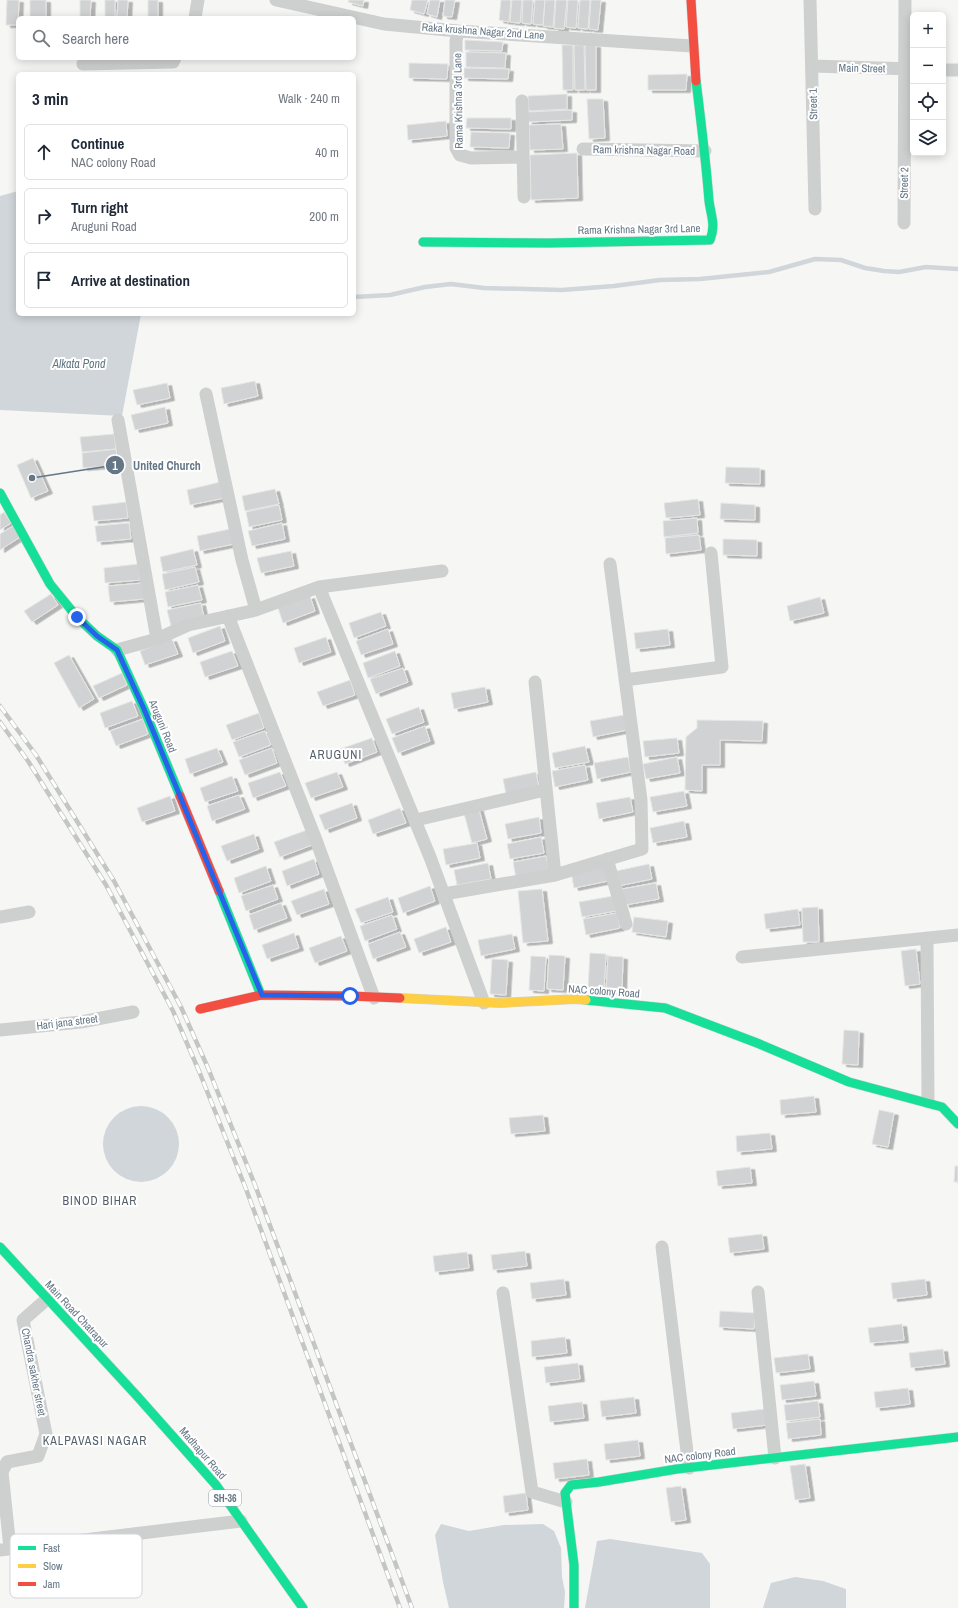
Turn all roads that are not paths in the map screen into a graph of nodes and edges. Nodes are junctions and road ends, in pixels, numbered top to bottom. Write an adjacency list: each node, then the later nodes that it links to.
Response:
1 (198, 0): 6 (street)
2 (276, 0): 7 (street, Raka krushna Nagar 2nd Lane)
3 (691, 0): 10 (street, Rama Krishna Nagar 3rd Lane)
4 (810, 0): 13 (street, Street 1)
5 (905, 0): 14 (street, Street 2)
6 (195, 16)
7 (348, 16)
8 (356, 18): 9 (street, Raka krushna Nagar 2nd Lane)
9 (458, 31): 10 (street, Raka krushna Nagar 2nd Lane); 20 (street, Rama Krishna 3rd Lane)
10 (692, 46): 19 (street, Rama Krishna Nagar 3rd Lane)
11 (174, 60): 12 (street)
12 (83, 64)
13 (812, 66): 14 (street, Main Street); 22 (street, Street 1)
14 (909, 69): 23 (street, Street 2)
15 (946, 70): 16 (street)
16 (958, 70)
17 (522, 101): 20 (street)
18 (583, 149): 19 (street, Ram krishna Nagar Road)
19 (705, 151): 24 (street, Rama Krishna Nagar 3rd Lane)
20 (523, 157): 21 (street)
21 (524, 197)
22 (815, 209)
23 (904, 223)
24 (423, 242)
25 (206, 394): 32 (street)
26 (118, 420): 34 (street)
27 (0, 493): 35 (street)
28 (711, 552): 36 (street)
29 (610, 564): 36 (street)
30 (442, 570): 31 (street)
31 (319, 587): 32 (street); 39 (street)
32 (256, 610): 33 (street)
33 (228, 616): 34 (street); 50 (street)
34 (157, 639): 35 (street)
35 (117, 650): 49 (street, Aruguni Road)
36 (625, 680): 40 (street)
37 (535, 682): 38 (street)
38 (546, 790): 39 (street); 41 (street)
39 (416, 820): 42 (street)
40 (607, 859): 41 (street); 45 (street)
41 (555, 875): 42 (street)
42 (444, 894): 51 (street)
43 (29, 912): 44 (street)
44 (0, 917)
45 (626, 924)
46 (958, 935): 47 (street)
47 (928, 938): 48 (street); 55 (street)
48 (742, 957)
49 (262, 995): 50 (street, NAC colony Road); 52 (street, NAC colony Road)
50 (374, 998): 51 (street, NAC colony Road)
51 (484, 1003): 55 (street, NAC colony Road)
52 (200, 1009)
53 (133, 1012): 54 (street, Hari jana street)
54 (0, 1030)
55 (928, 1102): 56 (street, NAC colony Road)
56 (958, 1124)
57 (662, 1247): 65 (street)
58 (0, 1248): 61 (street, Main Road Chatrapur)
59 (758, 1292): 64 (street)
60 (503, 1293): 66 (street)
61 (47, 1299): 62 (street, Main Road Chatrapur); 69 (street, Chandra sakher street)
62 (137, 1396): 67 (street, Madhapur Road / SH-36)
63 (958, 1437): 64 (street, NAC colony Road)
64 (775, 1458): 65 (street, NAC colony Road)
65 (689, 1468): 66 (street, NAC colony Road)
66 (566, 1502): 71 (street, NAC colony Road)
67 (241, 1521): 68 (street); 70 (street, Madhapur Road / SH-36)
68 (131, 1534)
69 (5, 1549)
70 (303, 1608)
71 (574, 1608)

